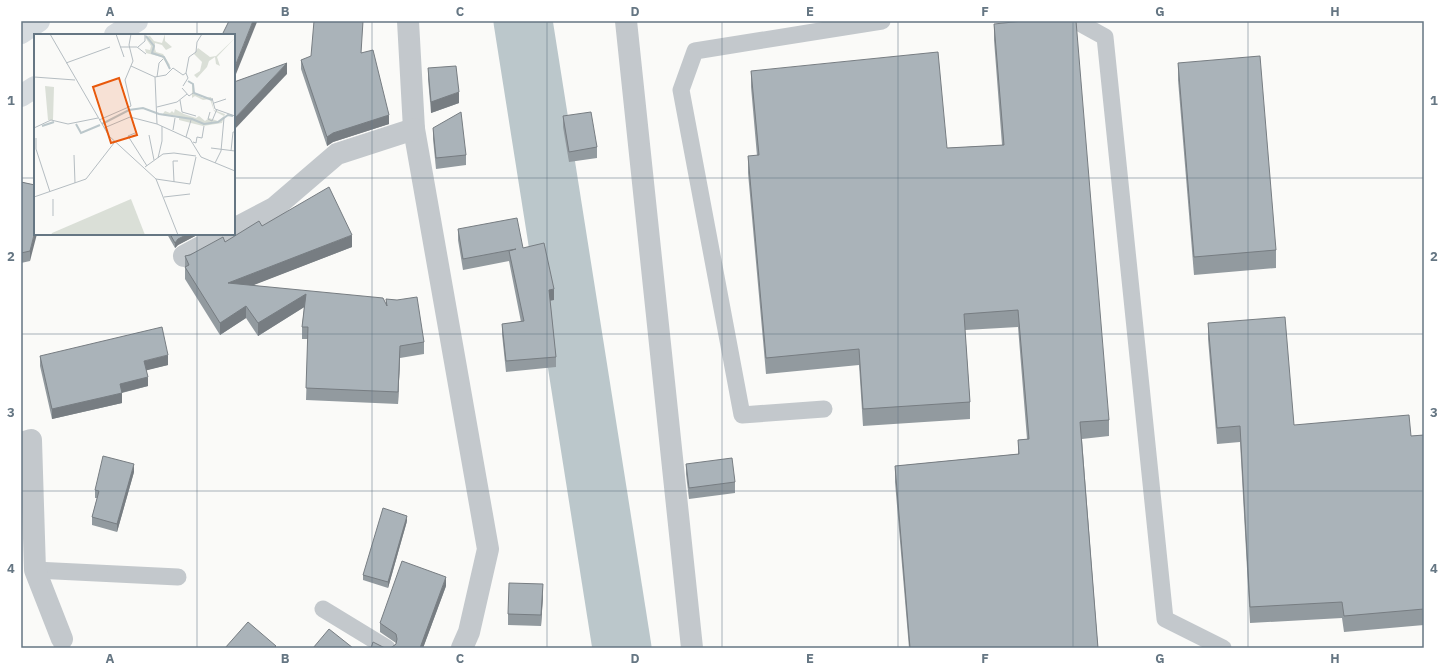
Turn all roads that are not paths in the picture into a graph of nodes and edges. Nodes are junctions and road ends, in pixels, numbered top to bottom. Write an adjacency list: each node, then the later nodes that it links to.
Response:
1 (39, 21): 7 (main road)
2 (137, 21): 8 (main road)
3 (408, 21): 11 (street)
4 (626, 21): 23 (street)
5 (882, 21): 15 (lane)
6 (1076, 21): 24 (lane)
7 (21, 33)
8 (117, 34)
9 (34, 88): 10 (main road)
10 (21, 96)
11 (414, 129): 12 (street); 22 (street)
12 (235, 228)
13 (223, 235): 14 (street)
14 (184, 256)
15 (824, 409)
16 (21, 443): 17 (street)
17 (35, 570): 18 (lane); 20 (street)
18 (178, 577)
19 (323, 609): 21 (lane)
20 (62, 639)
21 (386, 648)
22 (462, 648)
23 (692, 648)
24 (1223, 648)

